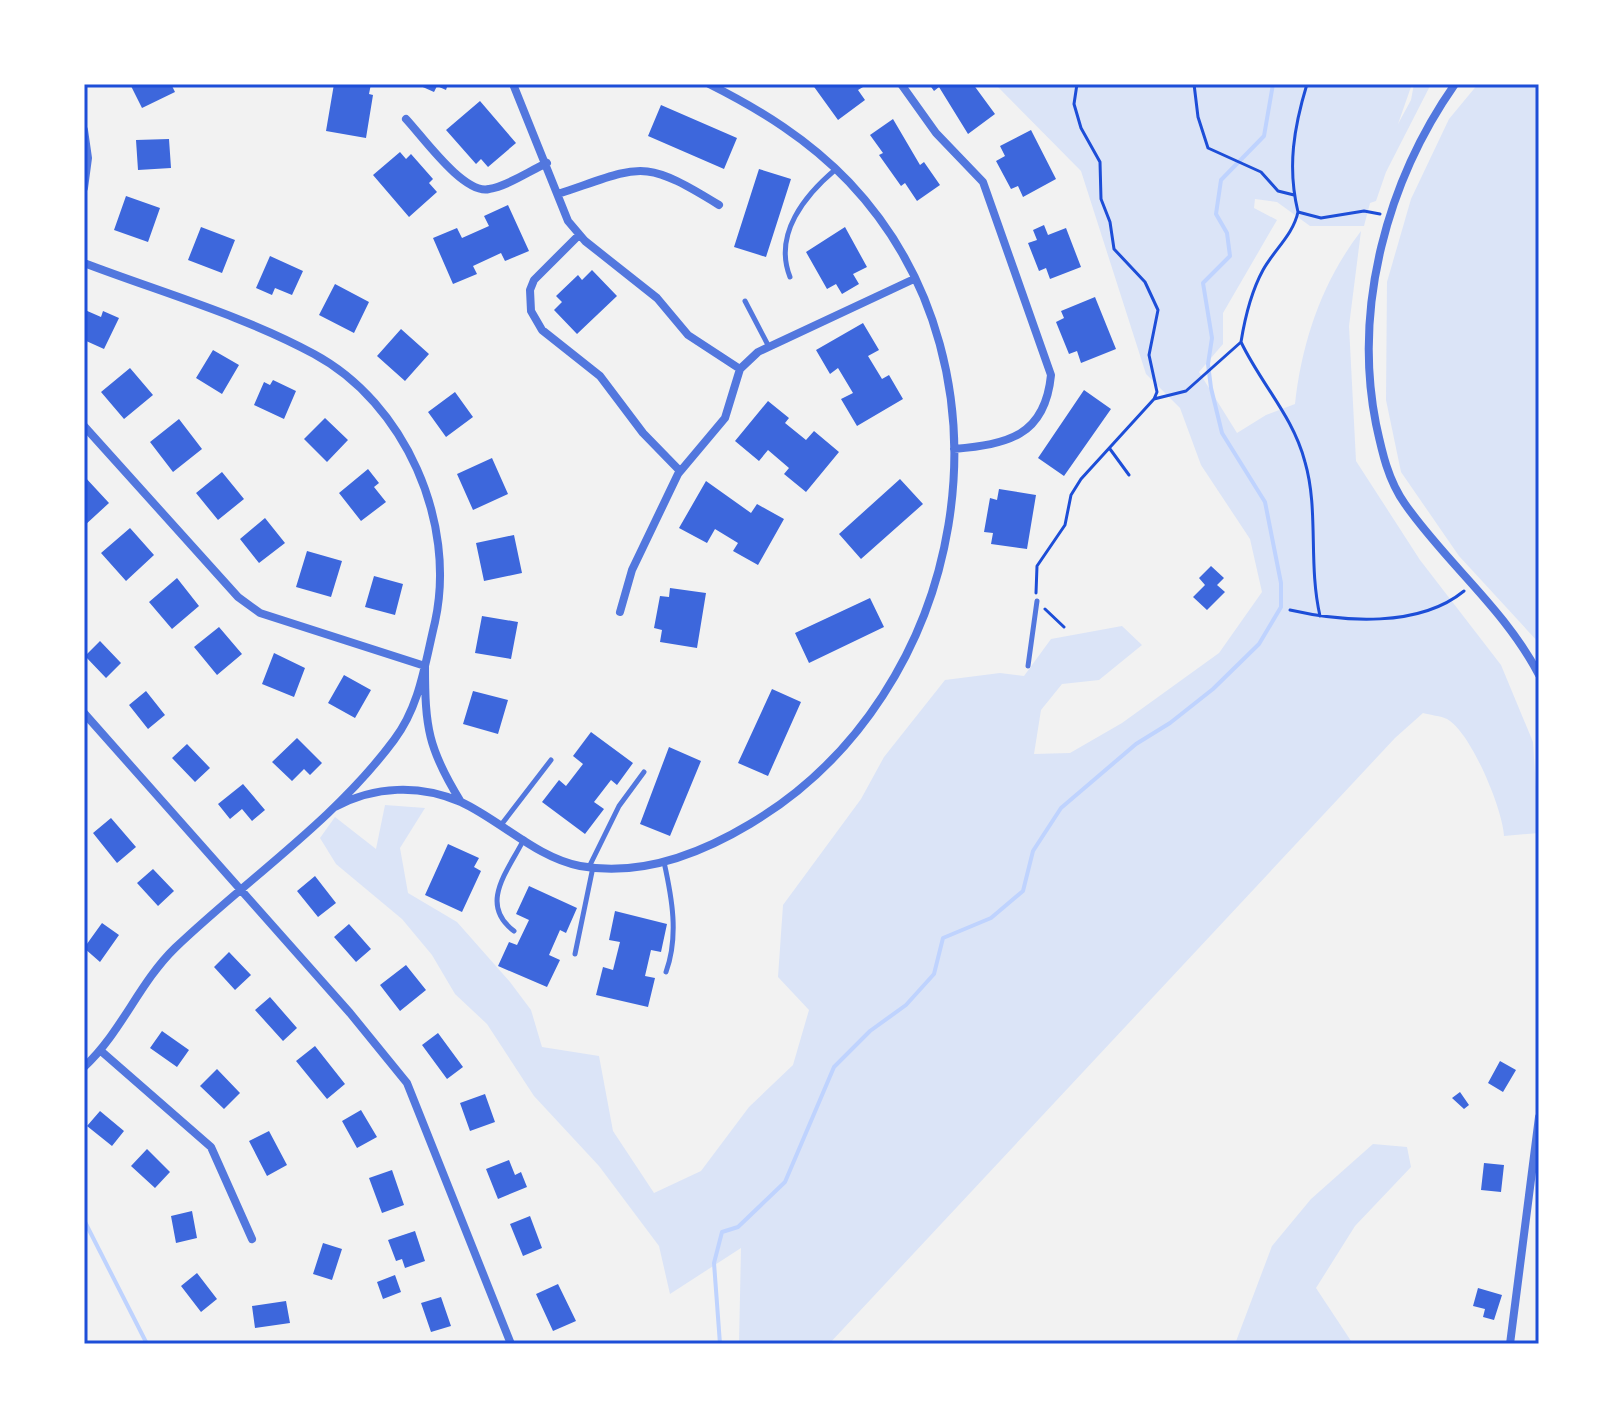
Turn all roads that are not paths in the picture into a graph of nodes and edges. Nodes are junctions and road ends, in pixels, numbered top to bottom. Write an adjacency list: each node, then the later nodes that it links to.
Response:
1 (513, 84): 7 (street)
2 (709, 84): 8 (street)
3 (901, 84): 20 (street)
4 (1455, 84): 26 (street)
5 (406, 119): 7 (street)
6 (84, 130): 9 (street)
7 (547, 163): 10 (street)
8 (836, 169): 14 (lane); 15 (street)
9 (84, 188)
10 (558, 194): 11 (street); 12 (street)
11 (719, 205)
12 (579, 235): 18 (street); 21 (street)
13 (84, 263): 24 (street)
14 (790, 277)
15 (914, 279): 17 (street); 20 (street)
16 (745, 301): 17 (lane)
17 (769, 347): 18 (street)
18 (740, 369): 21 (street)
19 (84, 426): 24 (street)
20 (954, 449): 34 (street)
21 (680, 471): 23 (street)
22 (1037, 601): 25 (lane)
23 (620, 612)
24 (425, 666): 30 (street); 31 (street)
25 (1028, 666)
26 (1539, 675)
27 (84, 713): 36 (street)
28 (551, 760): 32 (lane)
29 (644, 772): 35 (lane)
30 (461, 802): 31 (street); 32 (street)
31 (329, 811): 36 (street)
32 (501, 825): 33 (street)
33 (524, 839): 35 (street); 37 (lane)
34 (664, 862): 35 (street); 39 (lane)
35 (591, 867): 38 (lane)
36 (240, 892): 40 (street); 44 (street)
37 (514, 931)
38 (575, 954)
39 (666, 972)
40 (101, 1051): 41 (street); 43 (street)
41 (84, 1067)
42 (1539, 1117): 45 (street)
43 (252, 1239)
44 (511, 1344)
45 (1510, 1344)

